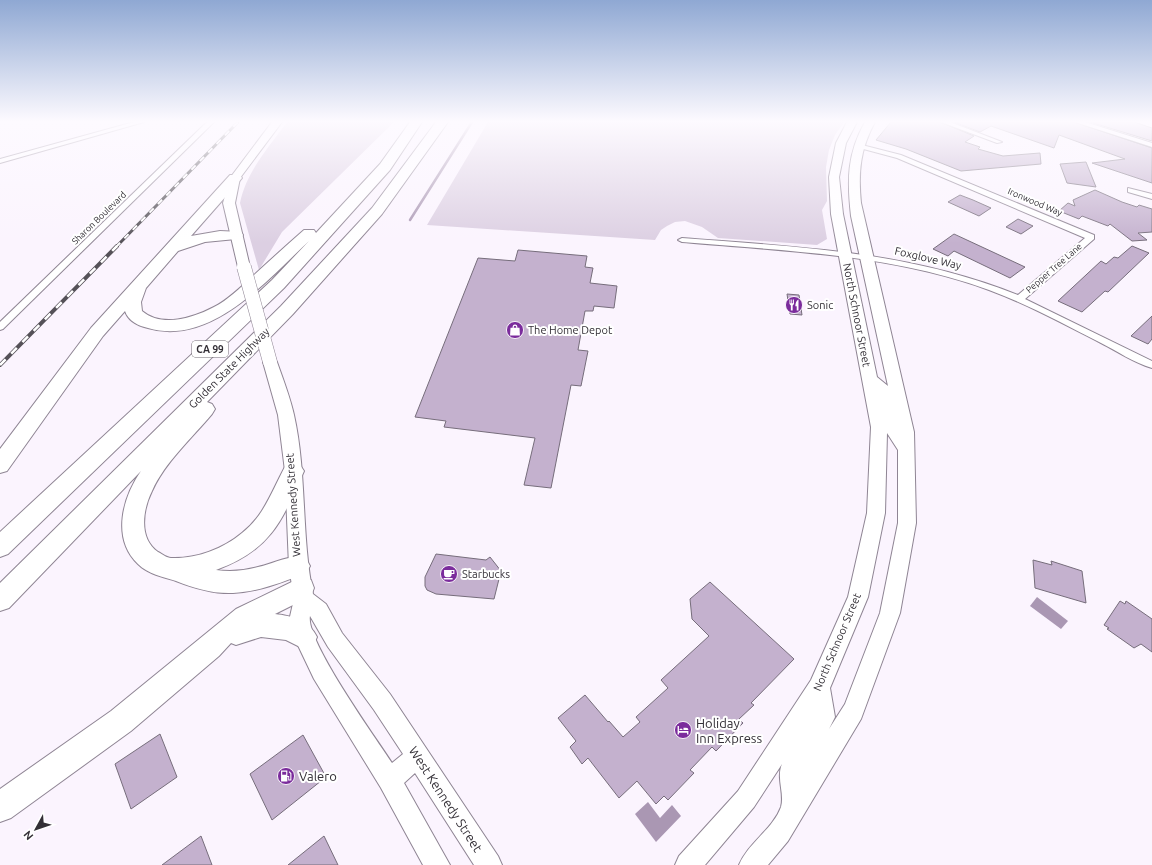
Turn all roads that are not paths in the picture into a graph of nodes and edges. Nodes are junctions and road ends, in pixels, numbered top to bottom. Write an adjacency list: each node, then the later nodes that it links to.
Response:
1 (170, 162): 21 (street, Sharon Boulevard)
2 (246, 162): 9 (street)
3 (381, 162): 18 (highway)
4 (388, 162): 27 (highway, CA 99)
5 (413, 162): 20 (highway, Golden State Highway / CA 99)
6 (837, 162): 16 (street, North Schnoor Street)
7 (855, 162): 17 (street, North Schnoor Street)
8 (914, 162): 13 (street, Ironwood Way)
9 (234, 178): 12 (street, West Kennedy Street); 15 (highway)
10 (1131, 190): 11 (street)
11 (1152, 197)
12 (236, 235): 15 (highway); 26 (street, West Kennedy Street, bridge)
13 (1091, 237): 19 (street, Pepper Tree Lane)
14 (682, 240): 16 (street, Foxglove Way)
15 (172, 249): 18 (highway)
16 (846, 255): 17 (street, Foxglove Way); 23 (street, North Schnoor Street)
17 (867, 258): 19 (street, Foxglove Way); 24 (street, North Schnoor Street)
18 (138, 288): 25 (highway)
19 (1018, 300): 22 (street, Foxglove Way)
20 (287, 310): 28 (highway); 30 (highway, Golden State Highway / CA 99)
21 (0, 328)
22 (1152, 365)
23 (870, 379): 24 (street); 33 (street, North Schnoor Street)
24 (906, 449): 37 (street, North Schnoor Street)
25 (0, 465)
26 (293, 471): 28 (highway); 29 (street, West Kennedy Street)
27 (0, 547)
28 (168, 568): 29 (highway)
29 (301, 584): 31 (street, West Kennedy Street); 32 (highway); 34 (street, West Kennedy Street)
30 (0, 600)
31 (304, 637): 32 (highway); 35 (street, West Kennedy Street)
32 (210, 647): 36 (highway)
33 (819, 688): 37 (street); 40 (street, North Schnoor Street)
34 (418, 756): 35 (street); 39 (street, West Kennedy Street)
35 (389, 780): 38 (street, West Kennedy Street)
36 (0, 807)
37 (793, 809): 41 (street, North Schnoor Street)
38 (437, 865)
39 (489, 865)
40 (688, 865)
41 (752, 865)

